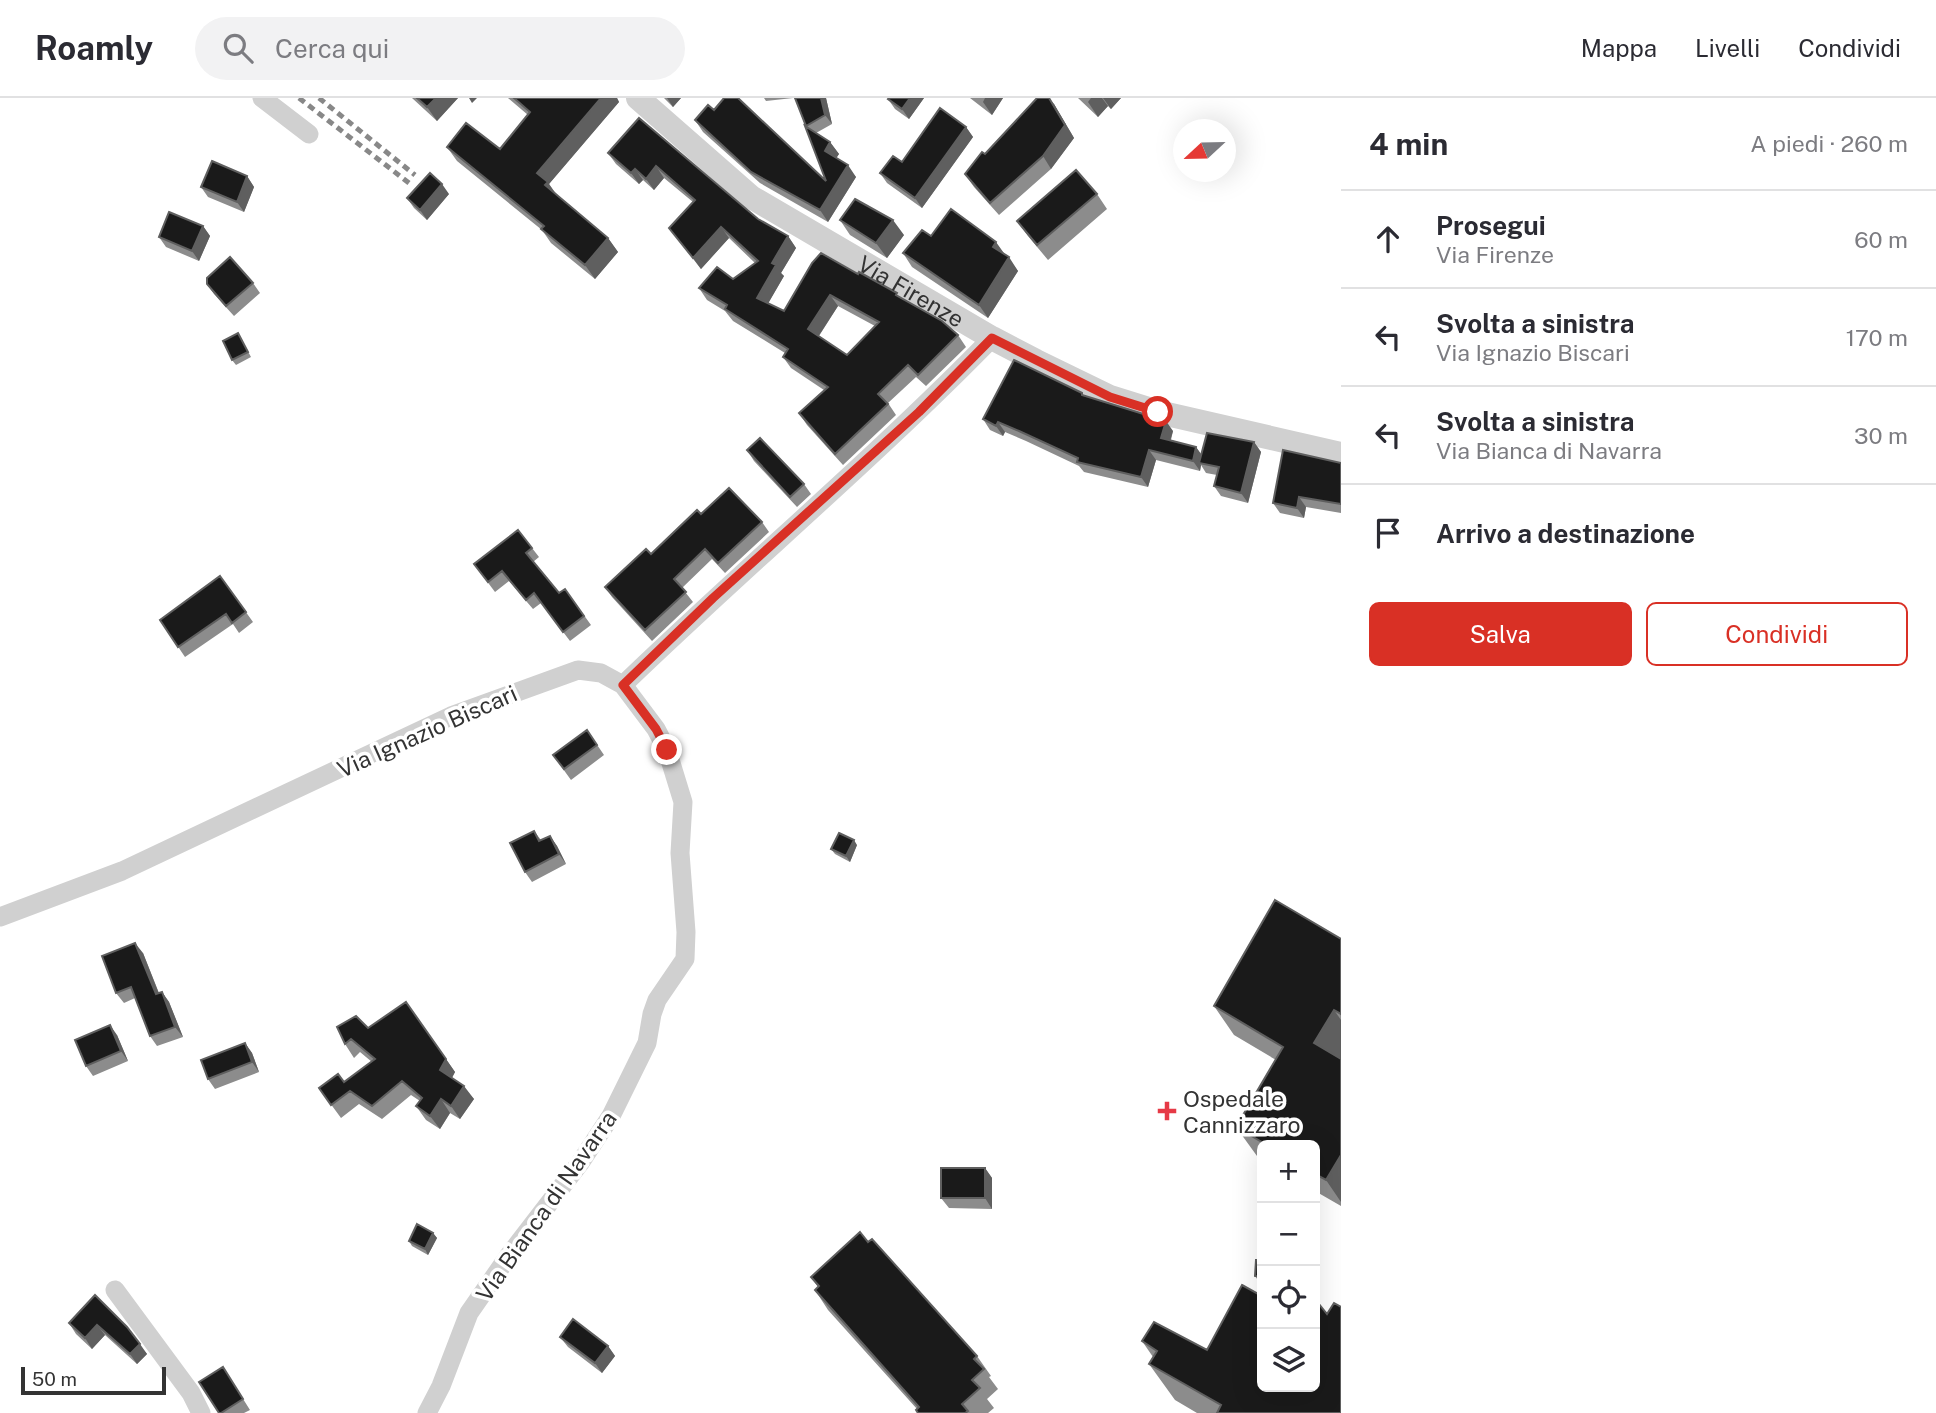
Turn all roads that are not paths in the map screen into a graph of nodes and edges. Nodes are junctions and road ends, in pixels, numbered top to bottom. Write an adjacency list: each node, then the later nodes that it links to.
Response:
1 (262, 98): 3 (street)
2 (638, 98): 4 (street, Via Firenze)
3 (309, 134)
4 (992, 338): 5 (street, Via Firenze); 6 (street)
5 (1341, 454)
6 (623, 685): 7 (street, Via Ignazio Biscari); 10 (street, Via Bianca di Navarra)
7 (0, 918)
8 (115, 1290): 9 (street)
9 (201, 1413)
10 (427, 1413)

